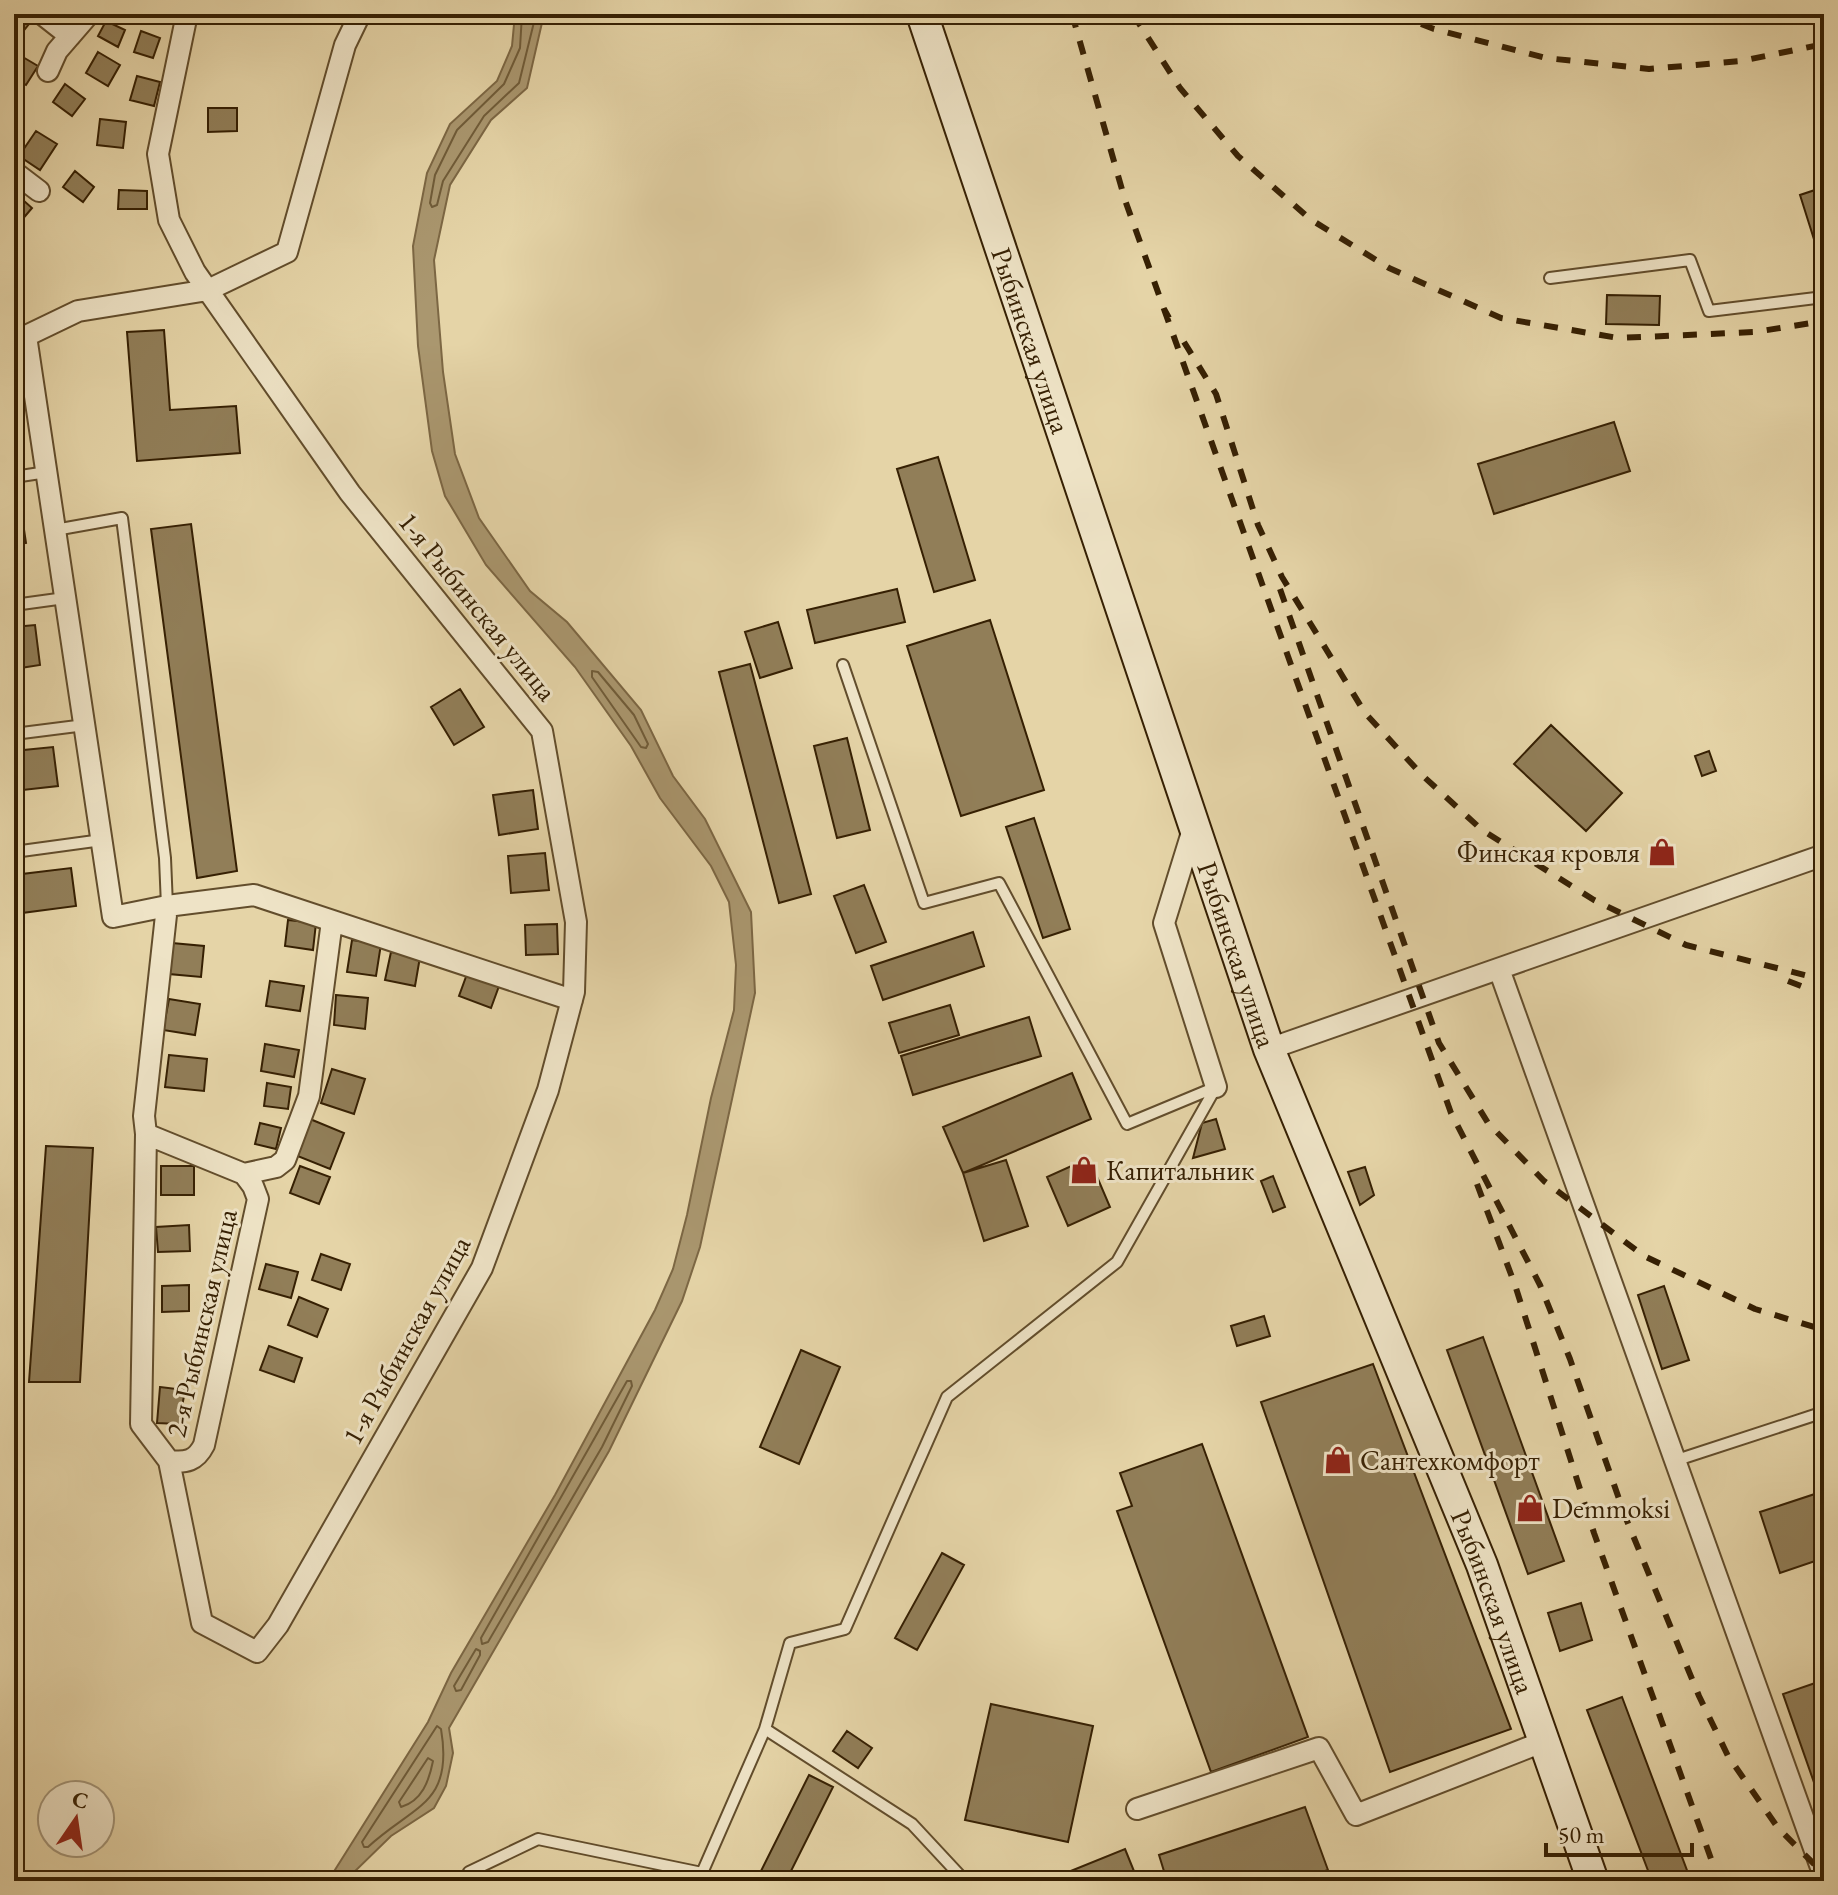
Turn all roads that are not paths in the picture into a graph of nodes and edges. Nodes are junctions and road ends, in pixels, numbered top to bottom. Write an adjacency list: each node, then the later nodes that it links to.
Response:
1 (42, 14): 6 (street)
2 (89, 14): 6 (street)
3 (187, 14): 11 (street, 1-я Рыбинская улица)
4 (360, 14): 11 (street)
5 (922, 14): 22 (main road, Рыбинская улица)
6 (70, 36): 7 (street)
7 (48, 71)
8 (14, 172): 9 (street)
9 (39, 191)
10 (1550, 278): 12 (lane)
11 (208, 290): 13 (street); 29 (street, 1-я Рыбинская улица)
12 (1824, 297)
13 (18, 333): 14 (street)
14 (47, 472): 15 (lane); 16 (street)
15 (14, 477)
16 (55, 530): 17 (street); 26 (lane)
17 (65, 598): 18 (lane); 20 (street)
18 (14, 605)
19 (843, 665): 31 (lane)
20 (85, 725): 21 (lane); 23 (street)
21 (14, 734)
22 (1194, 826): 30 (main road, Рыбинская улица); 31 (street)
23 (102, 840): 24 (lane); 26 (street)
24 (14, 852)
25 (1824, 855): 28 (street)
26 (167, 906): 27 (street); 32 (street)
27 (332, 921): 29 (street); 33 (street, 2-я Рыбинская улица)
28 (1499, 969): 30 (street); 35 (street)
29 (572, 1000): 36 (street, 1-я Рыбинская улица)
30 (1269, 1049): 38 (main road, Рыбинская улица)
31 (1216, 1087): 37 (lane)
32 (146, 1134): 33 (street, 2-я Рыбинская улица); 36 (street)
33 (244, 1174): 36 (street, 2-я Рыбинская улица)
34 (1824, 1412): 35 (lane)
35 (1677, 1460): 40 (street)
36 (169, 1461)
37 (765, 1729): 41 (lane); 43 (lane)
38 (1545, 1741): 39 (street); 44 (main road, Рыбинская улица)
39 (1137, 1809)
40 (1824, 1876)
41 (702, 1877): 42 (lane)
42 (464, 1881)
43 (965, 1881)
44 (1593, 1881)

